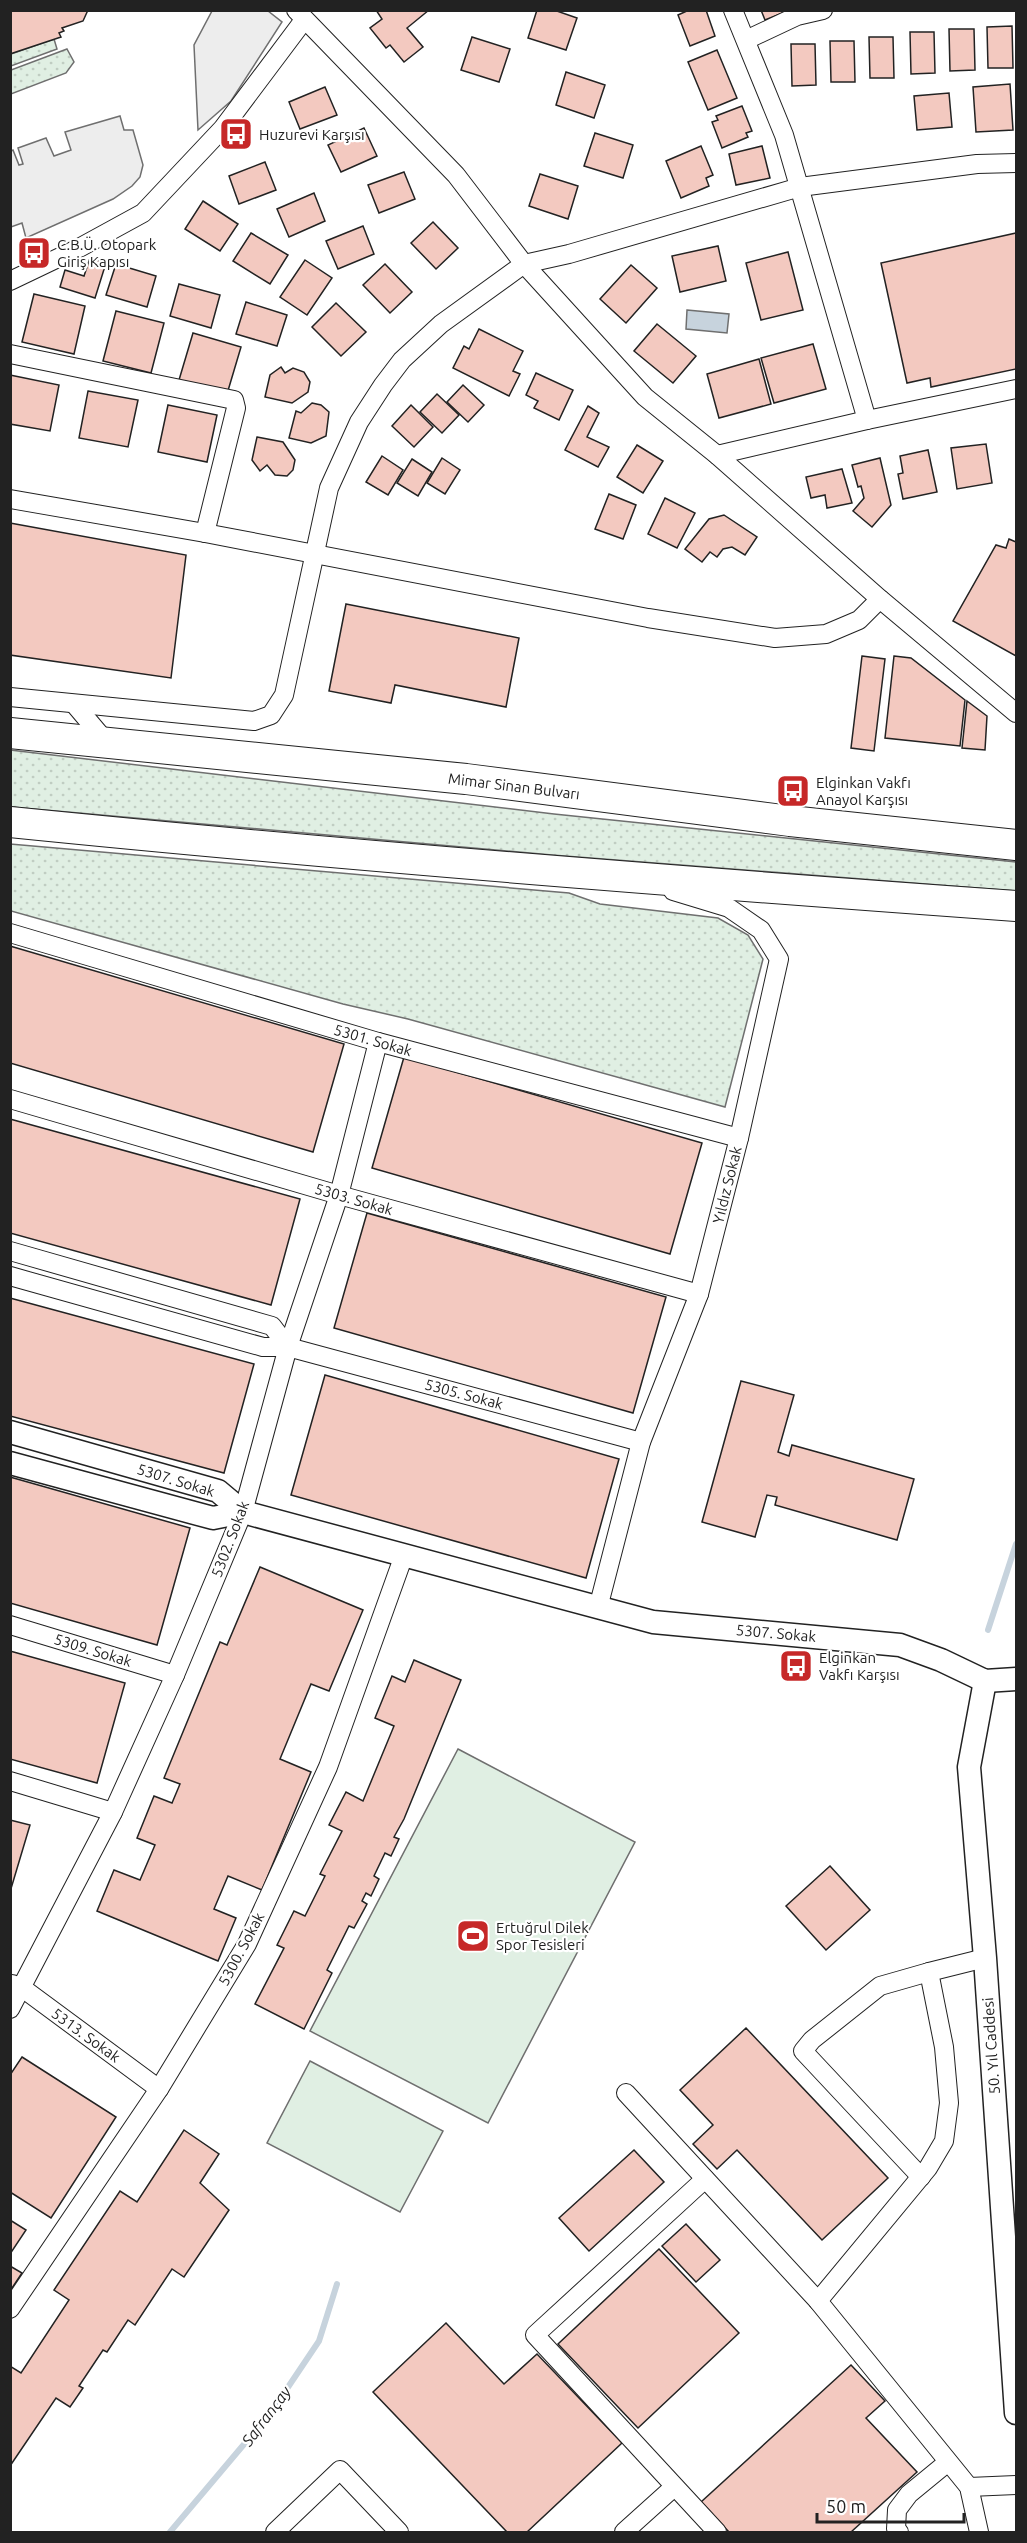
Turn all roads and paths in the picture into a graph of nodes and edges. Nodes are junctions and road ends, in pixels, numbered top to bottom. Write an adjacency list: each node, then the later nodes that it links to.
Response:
1 (733, 10): 4 (street)
2 (823, 10): 4 (street)
3 (300, 15): 7 (street); 8 (street)
4 (746, 40): 6 (street)
5 (1017, 163): 6 (street)
6 (800, 187): 7 (street); 11 (street)
7 (524, 264): 12 (street); 15 (street)
8 (10, 281)
9 (10, 354): 14 (street)
10 (1017, 389): 11 (street)
11 (867, 420): 12 (street)
12 (717, 455): 16 (street)
13 (10, 499): 14 (street)
14 (205, 533): 15 (street)
15 (313, 555): 16 (street); 18 (street)
16 (880, 599): 19 (street)
17 (10, 697): 18 (street)
18 (75, 705): 21 (street)
19 (1017, 713)
20 (10, 733): 21 (highway, Mimar Sinan Bulvarı)
21 (108, 744): 23 (highway, Mimar Sinan Bulvarı)
22 (10, 822): 24 (highway)
23 (1017, 845)
24 (595, 874): 25 (highway); 29 (street, Yıldız Sokak)
25 (1017, 906)
26 (10, 933): 27 (street, 5301. Sokak)
27 (378, 1042): 29 (street, 5301. Sokak); 30 (street, 5302. Sokak)
28 (10, 1099): 30 (street, 5303. Sokak)
29 (739, 1138): 33 (street, Yıldız Sokak)
30 (339, 1196): 33 (street, 5303. Sokak); 34 (street, 5302. Sokak)
31 (10, 1251): 34 (street)
32 (10, 1276): 34 (street, 5305. Sokak)
33 (699, 1294): 36 (street, Yıldız Sokak)
34 (288, 1347): 36 (street, 5305. Sokak); 38 (street, 5302. Sokak)
35 (10, 1432): 38 (street, 5307. Sokak)
36 (641, 1442): 40 (street, Yıldız Sokak)
37 (10, 1463): 38 (street, 5307. Sokak)
38 (243, 1512): 39 (street, 5307. Sokak); 42 (street, 5302. Sokak)
39 (404, 1555): 40 (street, 5307. Sokak); 51 (street, 5300. Sokak)
40 (598, 1608): 44 (street, 5307. Sokak)
41 (10, 1625): 42 (street, 5309. Sokak)
42 (175, 1675): 46 (street, 5302. Sokak)
43 (1017, 1679): 44 (street)
44 (985, 1681): 47 (street, 50. Yıl Caddesi)
45 (10, 1781): 46 (street)
46 (114, 1812): 49 (street, 5302. Sokak)
47 (985, 1958): 48 (street); 57 (street, 50. Yıl Caddesi)
48 (929, 1972): 53 (street); 53 (street)
49 (16, 1986): 50 (street, 5302. Sokak); 51 (street, 5313. Sokak)
50 (10, 2009)
51 (159, 2088): 56 (street, 5300. Sokak)
52 (626, 2093): 54 (street)
53 (921, 2177): 55 (street)
54 (705, 2179): 55 (street); 60 (street)
55 (818, 2301): 58 (street)
56 (10, 2309)
57 (1017, 2413)
58 (948, 2462): 61 (street); 66 (street)
59 (1017, 2485): 61 (street)
60 (674, 2487): 64 (street); 65 (street)
61 (969, 2487): 67 (street)
62 (275, 2532): 63 (street)
63 (399, 2532)
64 (624, 2532)
65 (717, 2532)
66 (899, 2532)
67 (979, 2532)

